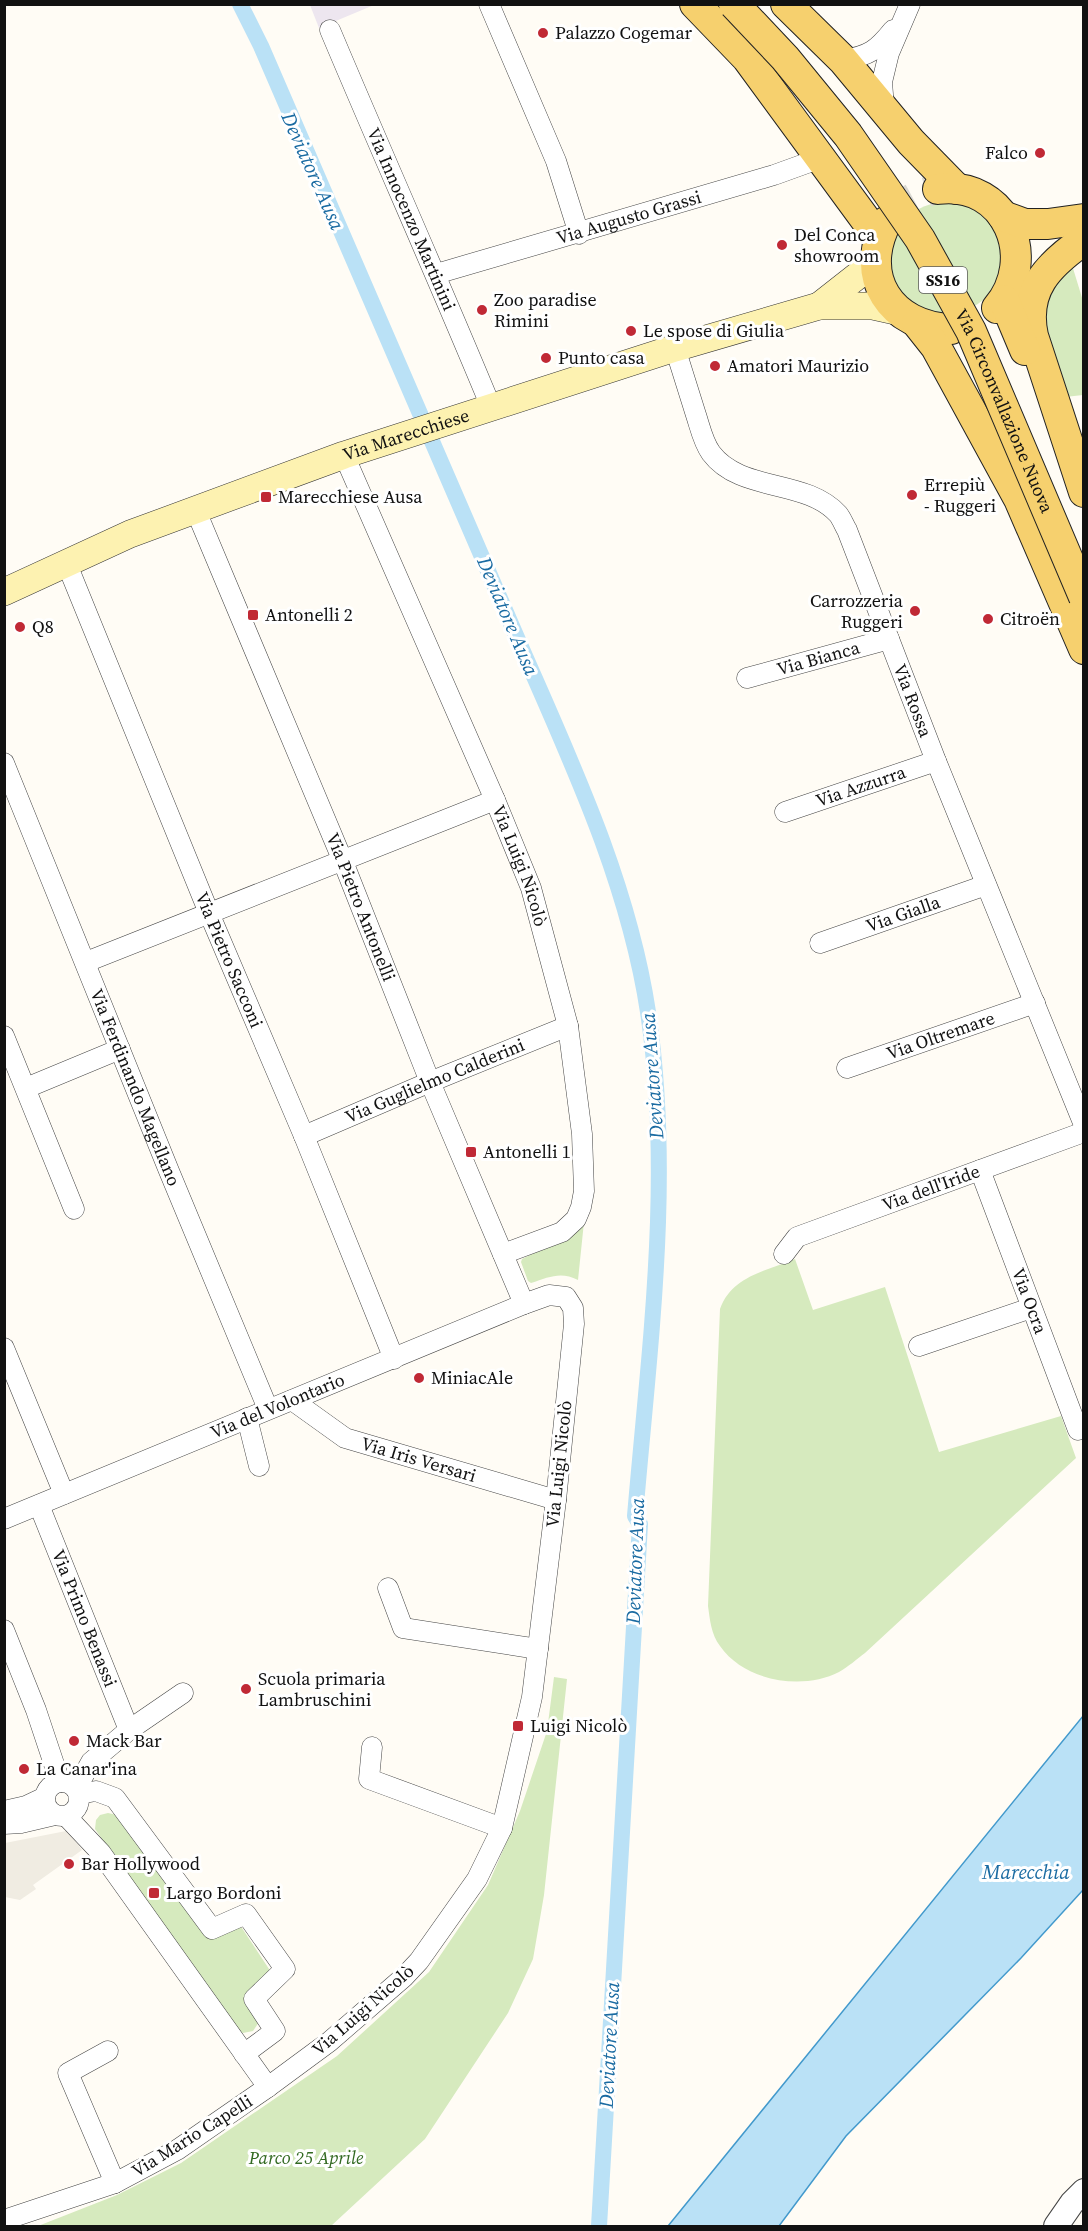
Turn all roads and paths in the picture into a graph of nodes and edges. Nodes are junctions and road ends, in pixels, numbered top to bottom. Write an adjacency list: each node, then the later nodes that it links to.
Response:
1 (489, 4): 13 (street)
2 (696, 4): 10 (main road)
3 (734, 4): 28 (main road, Via Circonvallazione Nuova / SS16, bridge)
4 (762, 4): 25 (main road, Via Circonvallazione Nuova / SS16)
5 (786, 4): 8 (main road)
6 (908, 11): 8 (street); 9 (street)
7 (330, 30): 16 (street, Via Innocenzo Martinini)
8 (843, 60): 9 (main road)
9 (885, 107): 11 (main road)
10 (821, 158): 13 (street, Via Augusto Grassi); 14 (main road)
11 (1003, 216): 12 (main road); 15 (main road)
12 (1082, 227): 15 (main road); 23 (main road)
13 (579, 234): 16 (street, Via Augusto Grassi)
14 (881, 236): 17 (main road, Via Marecchiese); 18 (main road)
15 (1017, 263): 23 (main road)
16 (436, 274): 21 (street, Via Innocenzo Martinini)
17 (819, 306): 18 (main road, Via Marecchiese); 20 (main road, Via Marecchiese)
18 (908, 318): 19 (main road); 30 (main road)
19 (951, 329)
20 (675, 348): 21 (main road, Via Marecchiese); 29 (street, Via Rossa)
21 (479, 411): 22 (main road, Via Marecchiese)
22 (344, 455): 24 (main road, Via Marecchiese); 34 (street, Via Luigi Nicolò)
23 (1083, 493)
24 (196, 511): 26 (main road, Via Marecchiese); 36 (street, Via Pietro Antonelli)
25 (1083, 548)
26 (66, 562): 27 (main road, Via Marecchiese); 38 (street, Via Pietro Sacconi)
27 (4, 592)
28 (1083, 597)
29 (889, 639): 31 (street, Via Bianca); 32 (street, Via Rossa)
30 (1083, 649)
31 (747, 678)
32 (936, 761): 35 (street, Via Azzurra); 37 (street, Via Rossa)
33 (4, 763): 40 (street, Via Ferdinando Magellano)
34 (495, 800): 36 (street); 42 (street, Via Luigi Nicolò)
35 (785, 812)
36 (342, 859): 38 (street); 46 (street, Via Pietro Antonelli)
37 (986, 885): 39 (street, Via Gialla); 41 (street, Via Rossa)
38 (209, 914): 40 (street); 50 (street, Via Pietro Sacconi)
39 (820, 943)
40 (86, 962): 44 (street, Via Ferdinando Magellano)
41 (1035, 1003): 45 (street, Via Oltremare); 48 (street, Via Rossa)
42 (568, 1026): 46 (street, Via Guglielmo Calderini); 53 (street, Via Luigi Nicolò)
43 (4, 1036): 47 (street)
44 (120, 1048): 47 (street); 62 (street, Via Ferdinando Magellano)
45 (847, 1068)
46 (430, 1082): 50 (street, Via Guglielmo Calderini); 53 (street, Via Pietro Antonelli)
47 (26, 1088): 52 (street)
48 (1083, 1125)
49 (1083, 1132): 51 (street, Via dell'Iride)
50 (304, 1136): 60 (street, Via Pietro Sacconi)
51 (980, 1170): 54 (street, Via dell'Iride); 57 (street, Via Ocra)
52 (74, 1209)
53 (503, 1254): 56 (street, Via Pietro Antonelli)
54 (784, 1254)
55 (549, 1295): 56 (street, Via del Volontario); 67 (street, Via Luigi Nicolò)
56 (524, 1304): 60 (street, Via del Volontario)
57 (1031, 1308): 58 (street); 64 (street, Via Ocra)
58 (919, 1346)
59 (4, 1348): 66 (street)
60 (394, 1359): 61 (street, Via del Volontario)
61 (292, 1400): 62 (street, Via del Volontario); 67 (street, Via Iris Versari)
62 (268, 1409): 63 (street, Via del Volontario)
63 (247, 1418): 65 (street); 66 (street, Via del Volontario)
64 (1078, 1431)
65 (259, 1467)
66 (64, 1494): 68 (street, Via del Volontario)
67 (556, 1500): 72 (street, Via Luigi Nicolò)
68 (39, 1505): 69 (street, Via del Volontario); 74 (street, Via Primo Benassi)
69 (4, 1519)
70 (388, 1588): 72 (street)
71 (4, 1630): 76 (street)
72 (538, 1649): 79 (street, Via Luigi Nicolò)
73 (183, 1693): 74 (street)
74 (129, 1730): 76 (street)
75 (372, 1747): 79 (street)
76 (69, 1798): 77 (street); 78 (street); 81 (street); 81 (street)
77 (4, 1811)
78 (4, 1824)
79 (502, 1828): 82 (street, Via Luigi Nicolò)
80 (108, 2051): 83 (street, Via Mario Capelli)
81 (244, 2054): 82 (street)
82 (268, 2087): 83 (street, Via Mario Capelli)
83 (115, 2183): 85 (street, Via Mario Capelli)
84 (1083, 2191): 86 (street)
85 (4, 2220)
86 (1056, 2226)

